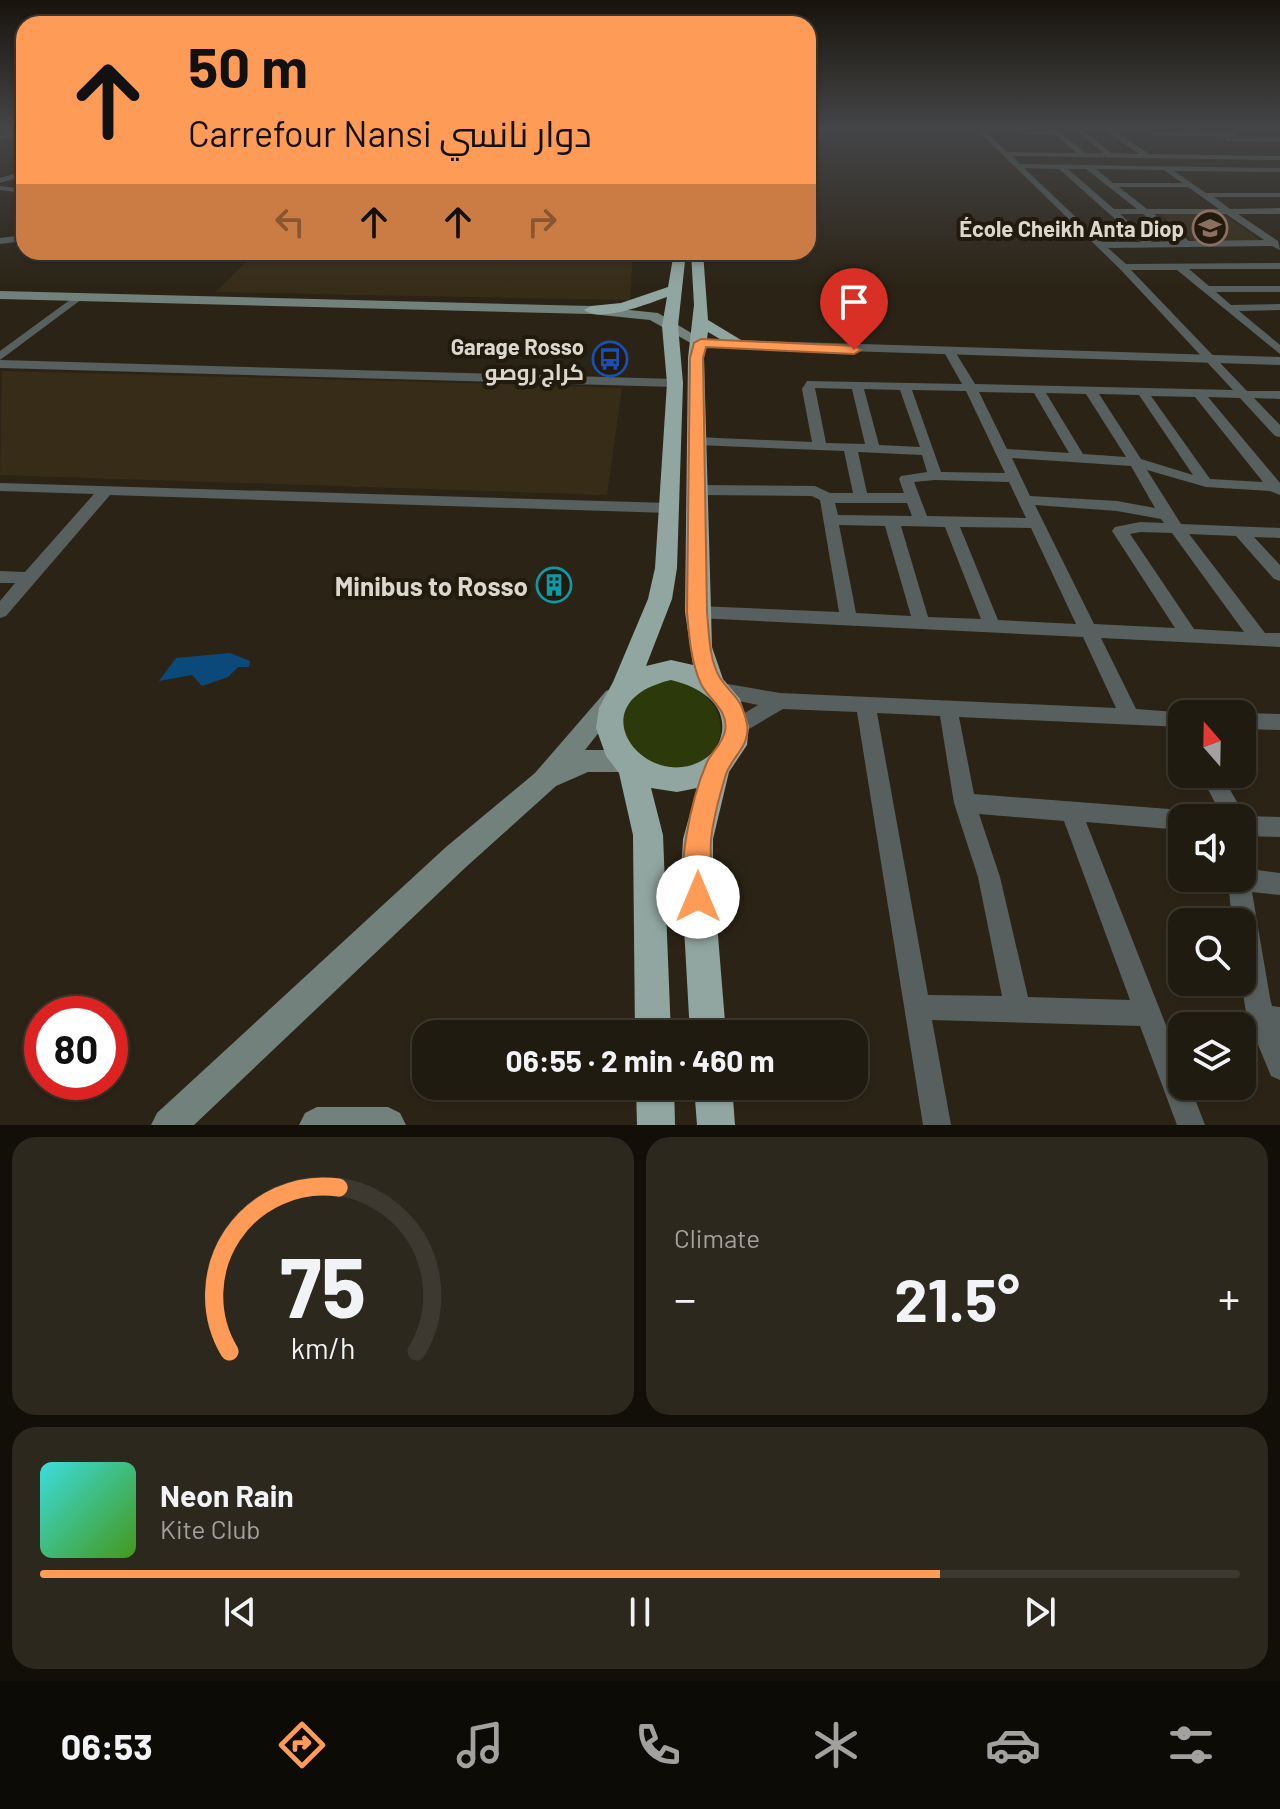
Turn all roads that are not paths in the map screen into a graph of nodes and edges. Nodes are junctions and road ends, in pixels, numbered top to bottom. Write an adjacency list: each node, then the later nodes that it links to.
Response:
1 (1035, 180): 13 (street)
2 (1076, 180): 16 (street)
3 (1104, 180): 6 (street)
4 (1184, 180): 7 (street)
5 (1262, 180): 9 (street)
6 (1109, 185): 7 (street); 19 (street)
7 (1191, 185): 10 (street)
8 (1241, 187): 11 (street)
9 (1280, 193): 12 (street)
10 (1205, 195): 11 (street); 20 (street)
11 (1254, 195): 12 (street)
12 (1268, 195): 17 (street)
13 (1054, 200): 14 (street); 24 (street)
14 (1069, 200)
15 (1083, 200): 16 (street)
16 (1098, 200): 18 (street)
17 (1280, 203)
18 (1111, 212): 19 (street); 25 (street)
19 (1146, 212): 20 (street); 22 (street)
20 (1229, 212): 21 (street); 23 (street)
21 (1277, 213)
22 (1187, 244): 23 (street); 25 (street)
23 (1278, 244)
24 (1101, 245): 25 (street); 30 (street)
25 (1150, 245)
26 (679, 260): 33 (highway)
27 (699, 260): 42 (highway)
28 (1179, 266): 29 (street); 30 (street); 31 (street)
29 (1280, 266)
30 (1123, 267): 46 (street)
31 (1206, 289): 32 (street); 37 (street)
32 (1280, 289)
33 (674, 290): 38 (highway); 39 (highway)
34 (0, 295): 35 (main road)
35 (78, 297): 38 (main road); 45 (street)
36 (1280, 307): 37 (street)
37 (1229, 308): 41 (street)
38 (591, 310): 39 (main road)
39 (670, 326): 42 (main road); 49 (highway)
40 (1280, 328): 41 (street)
41 (1256, 329): 47 (street)
42 (700, 332): 43 (highway); 60 (highway)
43 (743, 346): 44 (street)
44 (950, 352): 46 (street); 52 (street)
45 (0, 357)
46 (1211, 358): 47 (street); 56 (street)
47 (1278, 360)
48 (0, 364): 49 (street)
49 (675, 383): 79 (highway)
50 (857, 385): 51 (street); 61 (street); 63 (street)
51 (905, 387): 52 (street); 64 (street)
52 (972, 390): 53 (street); 65 (street)
53 (1039, 391): 54 (street); 66 (street)
54 (1091, 392): 55 (street); 67 (street)
55 (1144, 394): 58 (street); 70 (street)
56 (1244, 395): 57 (street); 58 (street); 59 (street)
57 (1280, 395)
58 (1201, 396): 72 (street)
59 (1280, 433)
60 (696, 441): 61 (street); 74 (highway)
61 (820, 446): 62 (street)
62 (850, 447): 63 (street); 76 (street)
63 (873, 448): 64 (street)
64 (928, 451): 68 (street)
65 (1002, 453): 66 (street); 69 (street)
66 (1078, 457): 67 (street)
67 (1136, 462): 70 (street); 80 (street)
68 (935, 476): 69 (street); 77 (street)
69 (1015, 478): 78 (street)
70 (1206, 483): 72 (street)
71 (0, 487): 73 (street)
72 (1278, 489)
73 (106, 490): 79 (street); 91 (street)
74 (696, 490): 75 (street); 93 (highway)
75 (827, 498): 76 (street); 81 (street)
76 (861, 498): 77 (street)
77 (913, 498): 84 (street)
78 (1025, 500): 80 (street); 85 (street)
79 (669, 508): 102 (highway)
80 (1166, 515): 86 (street)
81 (833, 520): 83 (street); 94 (street)
82 (950, 521): 84 (street); 85 (street); 96 (street)
83 (892, 522): 84 (street); 95 (street)
84 (922, 522)
85 (1036, 523): 97 (street)
86 (1179, 529): 87 (street); 98 (street); 99 (street)
87 (1241, 532): 88 (street); 89 (street)
88 (1280, 533)
89 (1280, 575)
90 (0, 577): 91 (street)
91 (30, 578): 92 (street)
92 (0, 612)
93 (697, 612): 94 (street); 101 (highway)
94 (849, 621): 95 (street)
95 (922, 624): 96 (street)
96 (992, 626): 97 (street)
97 (1087, 629): 98 (street); 106 (street)
98 (1189, 635): 99 (street)
99 (1259, 638): 100 (street)
100 (1280, 640)
101 (716, 686): 102 (highway); 103 (street); 110 (highway)
102 (620, 692): 111 (highway); 113 (main road)
103 (780, 701): 104 (street); 110 (street)
104 (866, 706): 105 (street); 122 (street)
105 (948, 709): 106 (street); 114 (street)
106 (1130, 717): 107 (street)
107 (1168, 720)
108 (1256, 721): 109 (street)
109 (1280, 722)
110 (737, 728): 112 (highway)
111 (628, 763): 112 (highway); 113 (main road); 126 (highway)
112 (717, 765): 127 (highway)
113 (544, 781): 131 (main road)
114 (965, 803): 115 (street); 123 (street)
115 (1071, 811): 116 (street); 124 (street)
116 (1168, 819)
117 (1256, 826): 118 (street)
118 (1280, 827)
119 (1256, 881): 120 (street)
120 (1280, 884)
121 (1242, 892): 125 (street)
122 (916, 1007): 123 (street); 136 (street)
123 (1018, 1011): 124 (street)
124 (1149, 1013): 137 (street)
125 (1270, 1019): 128 (street)
126 (653, 1020)
127 (707, 1020)
128 (1280, 1067)
129 (655, 1100): 134 (highway)
130 (714, 1100): 135 (highway)
131 (169, 1125)
132 (317, 1125): 133 (main road)
133 (388, 1125)
134 (656, 1125)
135 (716, 1125)
136 (937, 1125)
137 (1191, 1125)

